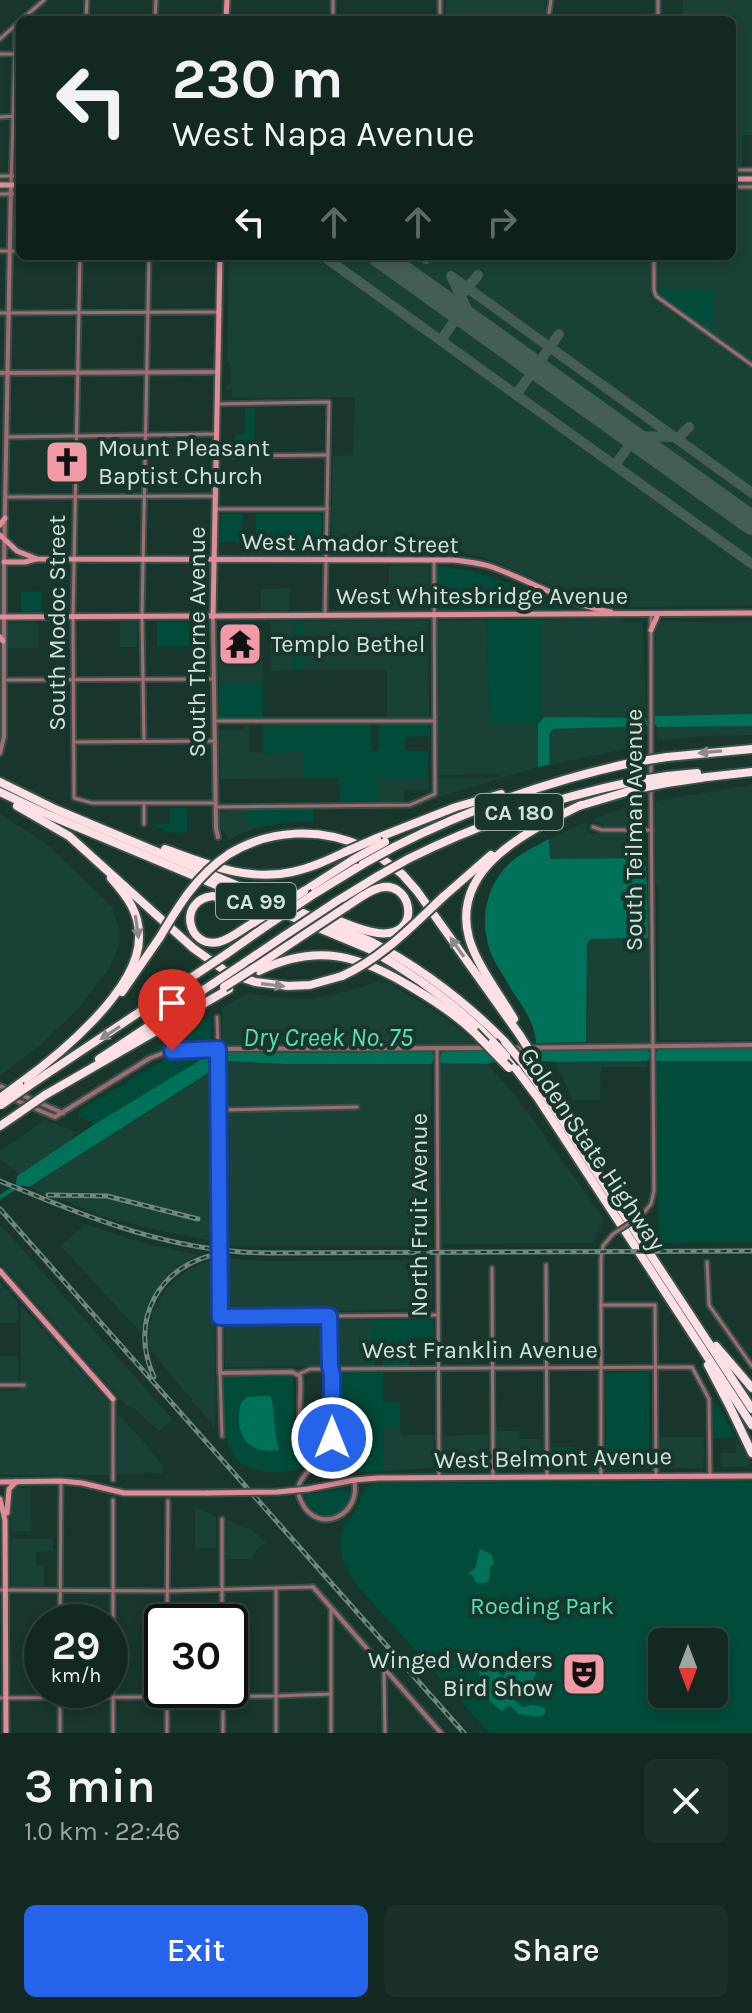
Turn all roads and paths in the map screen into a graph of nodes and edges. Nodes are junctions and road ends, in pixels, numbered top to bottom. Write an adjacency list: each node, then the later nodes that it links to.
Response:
1 (44, 0): 2 (street)
2 (26, 16)
3 (16, 25): 4 (street)
4 (0, 39)
5 (16, 79): 6 (street)
6 (13, 116): 7 (street); 9 (street)
7 (0, 117)
8 (0, 176): 9 (street)
9 (12, 176): 10 (street); 12 (street)
10 (16, 176)
11 (0, 185): 12 (main road)
12 (11, 185): 13 (main road); 15 (street)
13 (16, 185)
14 (0, 194): 15 (street)
15 (11, 194): 16 (street); 18 (street)
16 (16, 194)
17 (0, 251): 18 (street)
18 (10, 251): 19 (street); 26 (street)
19 (16, 251)
20 (80, 260): 27 (street, South Modoc Street)
21 (149, 260): 28 (street)
22 (220, 260): 24 (main road, South Thorne Avenue)
23 (654, 260): 29 (street)
24 (219, 312): 28 (street); 31 (main road, South Thorne Avenue)
25 (0, 313): 26 (street)
26 (9, 313): 27 (street); 33 (street)
27 (79, 313): 28 (street); 34 (street, South Modoc Street)
28 (148, 313): 30 (street)
29 (752, 365)
30 (147, 372): 31 (street); 34 (street); 38 (street)
31 (218, 372): 35 (main road, South Thorne Avenue)
32 (0, 373): 33 (street)
33 (8, 373): 34 (street); 39 (street)
34 (78, 373): 37 (street, South Modoc Street)
35 (217, 404): 36 (main road, South Thorne Avenue); 40 (street)
36 (217, 434): 38 (street); 41 (main road, South Thorne Avenue)
37 (77, 435): 38 (street); 39 (street); 44 (street, South Modoc Street)
38 (146, 435): 45 (street)
39 (6, 437): 43 (street)
40 (328, 455): 41 (street); 47 (street)
41 (216, 456): 42 (main road, South Thorne Avenue)
42 (215, 496): 45 (street); 46 (main road, South Thorne Avenue)
43 (5, 497): 44 (street); 48 (street)
44 (76, 497): 45 (street); 52 (street, South Modoc Street)
45 (145, 497): 53 (street)
46 (215, 509): 47 (street); 56 (main road, South Thorne Avenue)
47 (327, 509): 54 (street)
48 (5, 518): 49 (main road); 50 (street)
49 (0, 525)
50 (2, 537): 51 (main road); 57 (street)
51 (37, 559): 52 (main road, West Amador Street); 57 (main road, West Amador Street)
52 (75, 559): 53 (main road, West Amador Street); 63 (street, South Modoc Street)
53 (144, 559): 56 (main road, West Amador Street); 64 (street)
54 (326, 559): 55 (main road, West Amador Street); 56 (main road, West Amador Street); 61 (street)
55 (434, 559): 59 (main road, West Amador Street); 62 (street)
56 (214, 560): 65 (main road, South Thorne Avenue)
57 (2, 564): 66 (street)
58 (752, 613): 60 (main road, West Whitesbridge Avenue)
59 (620, 614): 60 (main road, West Whitesbridge Avenue); 62 (main road, West Whitesbridge Avenue)
60 (654, 614): 67 (main road)
61 (325, 615): 62 (main road, West Whitesbridge Avenue); 65 (main road, West Whitesbridge Avenue)
62 (434, 615): 74 (street)
63 (73, 617): 64 (main road, West Whitesbridge Avenue); 66 (main road, West Whitesbridge Avenue); 72 (street, South Modoc Street)
64 (142, 617): 65 (main road, West Whitesbridge Avenue); 69 (street)
65 (213, 617): 70 (street, South Thorne Avenue)
66 (2, 618): 68 (street)
67 (651, 630): 91 (street, South Teilman Avenue)
68 (2, 639): 71 (street)
69 (143, 679): 70 (street); 72 (street); 75 (street)
70 (214, 679): 73 (street, South Thorne Avenue)
71 (4, 680): 72 (street); 79 (street)
72 (74, 680): 77 (street, South Modoc Street)
73 (214, 721): 74 (street); 76 (street, South Thorne Avenue)
74 (435, 721): 86 (street)
75 (144, 741): 76 (street); 77 (street)
76 (215, 741): 86 (street, South Thorne Avenue)
77 (74, 742): 85 (street, South Modoc Street)
78 (752, 749): 81 (highway, CA 180, one-way to 81, bridge)
79 (0, 753)
80 (752, 770): 83 (highway, bridge)
81 (576, 776): 93 (highway, CA 180); 93 (highway)
82 (0, 782): 88 (highway, Golden State Highway / CA 99)
83 (636, 785): 87 (highway); 109 (highway, CA 180, bridge)
84 (0, 793): 94 (highway); 97 (highway, Golden State Highway / CA 99)
85 (144, 803): 86 (street); 89 (street)
86 (216, 805): 92 (street, South Thorne Avenue)
87 (581, 805): 94 (highway, one-way to 87, bridge); 101 (highway)
88 (55, 809): 93 (highway, bridge); 96 (highway, Golden State Highway / CA 99)
89 (144, 824)
90 (593, 827): 91 (street)
91 (652, 830): 103 (street, South Teilman Avenue)
92 (218, 837)
93 (385, 842): 95 (highway, CA 180, bridge)
94 (77, 843): 100 (highway, one-way to 100)
95 (358, 862): 97 (highway, bridge); 107 (highway, CA 180, one-way to 107, bridge)
96 (232, 882): 98 (highway, bridge); 116 (highway, Golden State Highway / CA 99, bridge)
97 (369, 949): 106 (highway, Golden State Highway / CA 99, bridge)
98 (256, 970): 106 (highway, bridge); 109 (highway, bridge)
99 (217, 1017): 104 (street)
100 (85, 1030): 101 (highway, one-way to 100, bridge); 107 (highway)
101 (520, 1033): 116 (highway, bridge)
102 (752, 1045): 103 (street)
103 (653, 1049): 105 (street); 121 (street, South Teilman Avenue, bridge)
104 (218, 1050): 105 (street); 113 (street); 114 (street)
105 (437, 1051): 124 (street, North Fruit Avenue)
106 (510, 1065): 122 (highway, Golden State Highway)
107 (23, 1085): 110 (highway, bridge); 111 (highway, CA 180, bridge)
108 (0, 1086): 114 (street)
109 (45, 1095): 115 (highway, CA 180, bridge)
110 (0, 1096): 114 (street)
111 (0, 1105)
112 (357, 1107): 113 (street)
113 (218, 1110): 126 (street)
114 (63, 1113)
115 (0, 1126)
116 (592, 1165): 123 (highway, Golden State Highway / CA 99)
117 (707, 1262): 127 (street)
118 (546, 1265): 132 (street)
119 (492, 1268): 131 (street)
120 (0, 1271): 139 (main road)
121 (601, 1305): 128 (street); 129 (street)
122 (677, 1308): 141 (highway, Golden State Highway); 143 (highway)
123 (690, 1313): 138 (highway); 140 (highway, Golden State Highway / CA 99)
124 (438, 1315): 125 (street); 130 (street, North Fruit Avenue)
125 (329, 1316): 126 (street); 133 (street)
126 (220, 1317): 134 (street)
127 (752, 1366)
128 (600, 1367): 129 (street, West Franklin Avenue); 132 (street, West Franklin Avenue); 150 (street)
129 (655, 1367): 147 (street); 148 (street, West Franklin Avenue)
130 (439, 1368): 131 (street, West Franklin Avenue); 133 (street, West Franklin Avenue); 152 (street, North Fruit Avenue)
131 (493, 1368): 132 (street, West Franklin Avenue); 153 (street)
132 (547, 1368): 149 (street)
133 (331, 1369): 135 (street, West Franklin Avenue); 144 (street)
134 (220, 1373): 135 (street, West Franklin Avenue); 142 (street)
135 (299, 1374): 145 (street)
136 (0, 1385): 137 (street)
137 (24, 1385)
138 (752, 1388)
139 (113, 1399): 154 (street)
140 (752, 1409)
141 (752, 1425)
142 (222, 1436)
143 (752, 1453)
144 (332, 1463): 145 (street); 146 (street)
145 (312, 1466): 155 (street)
146 (345, 1469)
147 (656, 1475): 148 (main road, West Belmont Avenue); 150 (main road, West Belmont Avenue)
148 (710, 1475): 151 (main road, West Belmont Avenue)
149 (547, 1476): 150 (main road, West Belmont Avenue); 153 (main road, West Belmont Avenue)
150 (601, 1476)
151 (752, 1476)
152 (439, 1477): 153 (main road, West Belmont Avenue); 155 (main road, West Belmont Avenue)
153 (493, 1477)
154 (113, 1480)
155 (354, 1480): 156 (main road, West Belmont Avenue, bridge)
156 (61, 1481): 158 (main road, West Belmont Avenue); 168 (street)
157 (0, 1482): 158 (main road, West Belmont Avenue)
158 (17, 1482): 163 (main road)
159 (0, 1499): 163 (main road)
160 (113, 1500): 169 (street)
161 (168, 1501): 170 (street)
162 (222, 1519): 166 (street)
163 (5, 1520): 167 (main road)
164 (313, 1587): 165 (street); 175 (street)
165 (276, 1588): 166 (street); 179 (street)
166 (222, 1589): 170 (street); 174 (street)
167 (3, 1590): 168 (street); 180 (main road)
168 (60, 1591): 169 (street); 171 (street)
169 (114, 1591): 170 (street); 172 (street)
170 (168, 1591): 173 (street)
171 (60, 1604)
172 (114, 1604)
173 (168, 1604)
174 (222, 1604)
175 (331, 1606): 176 (street); 177 (street)
176 (384, 1667): 186 (street); 194 (street)
177 (331, 1694): 179 (street); 193 (street)
178 (248, 1696): 179 (street)
179 (276, 1696): 192 (street)
180 (3, 1698): 181 (street); 187 (main road)
181 (24, 1698)
182 (60, 1708): 188 (street)
183 (113, 1708): 189 (street)
184 (167, 1708): 190 (street)
185 (223, 1708): 191 (street)
186 (440, 1732)
187 (6, 1733)
188 (60, 1733)
189 (113, 1733)
190 (167, 1733)
191 (223, 1733)
192 (276, 1733)
193 (331, 1733)
194 (385, 1733)

